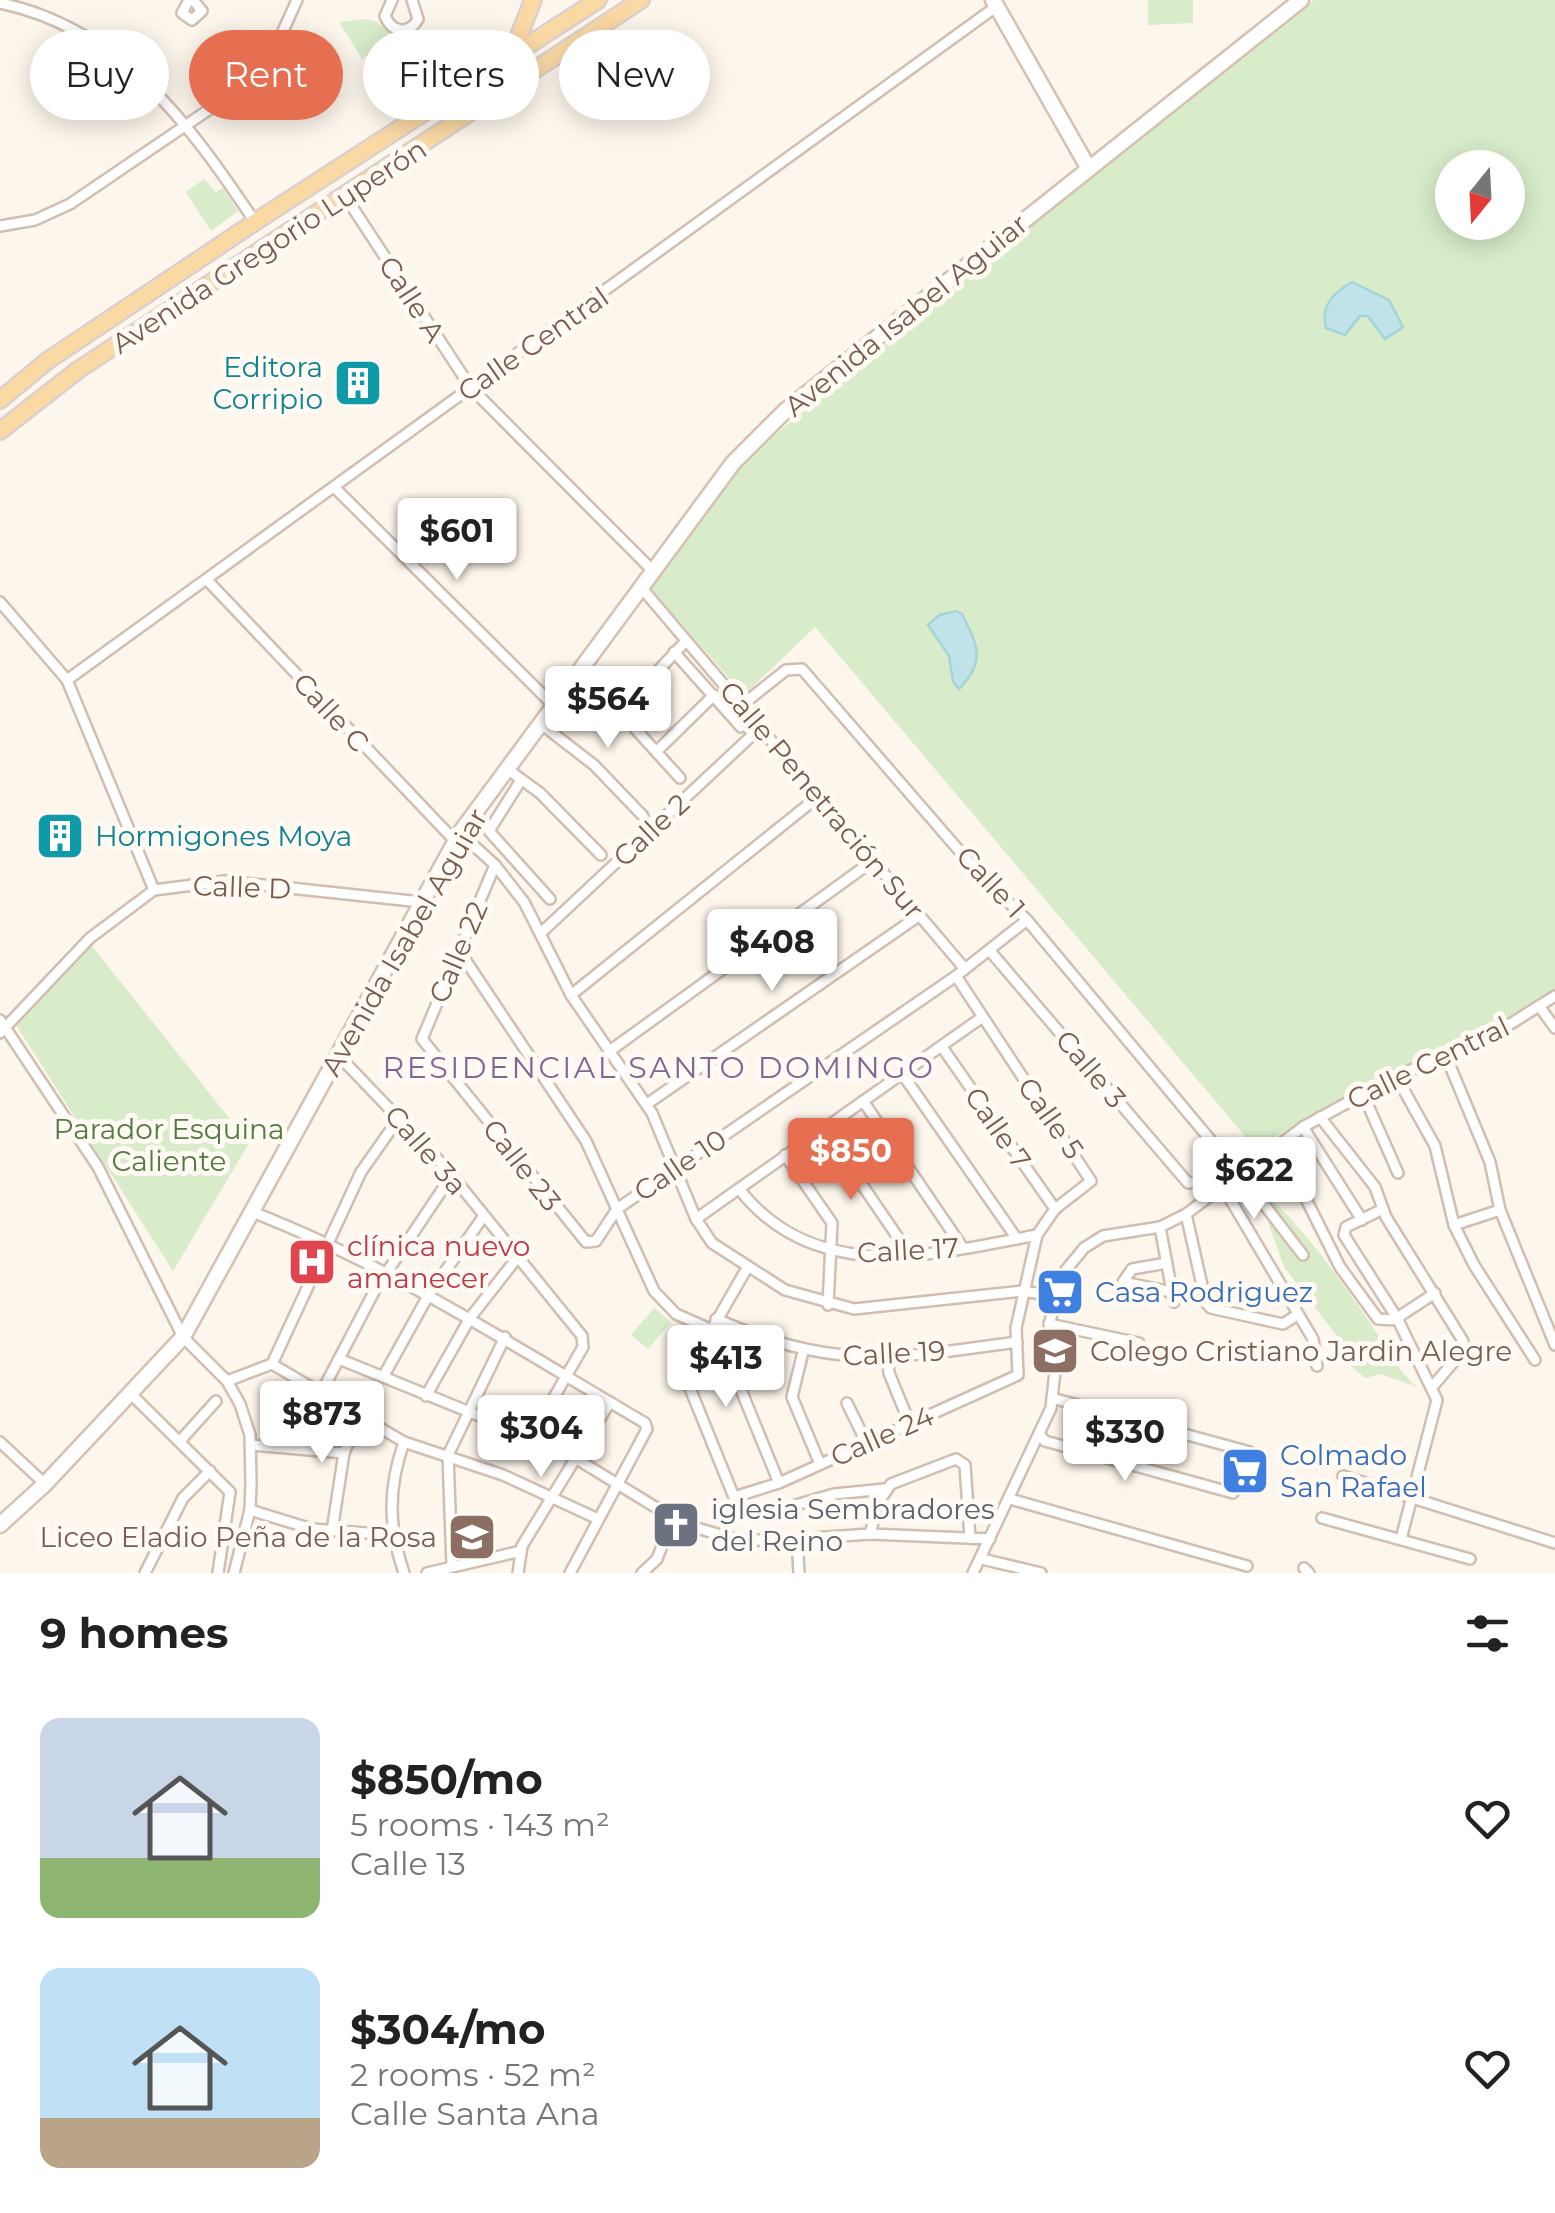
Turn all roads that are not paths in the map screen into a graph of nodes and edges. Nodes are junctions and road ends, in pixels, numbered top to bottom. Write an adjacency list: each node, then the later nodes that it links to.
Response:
1 (297, 0): 17 (street)
2 (390, 0): 3 (street)
3 (412, 0)
4 (533, 0): 11 (main road)
5 (598, 0): 10 (main road, Avenida Gregorio Luperón)
6 (641, 0): 13 (main road, Avenida Gregorio Luperón)
7 (1302, 0): 18 (main road, Avenida Isabel Aguiar)
8 (994, 3): 18 (main road); 25 (street, Calle Central)
9 (0, 4): 17 (street)
10 (555, 29): 12 (main road); 14 (main road, Avenida Gregorio Luperón)
11 (521, 30)
12 (574, 30)
13 (597, 30)
14 (539, 39)
15 (559, 56): 19 (main road, Avenida Gregorio Luperón)
16 (412, 120): 20 (main road, Avenida Gregorio Luperón)
17 (184, 126): 20 (street); 21 (street)
18 (1089, 170): 30 (main road, Avenida Isabel Aguiar)
19 (345, 196): 24 (main road, Avenida Gregorio Luperón); 25 (street, Calle A)
20 (255, 222): 22 (main road, Avenida Gregorio Luperón)
21 (0, 226)
22 (89, 334): 23 (main road, Avenida Gregorio Luperón); 24 (main road)
23 (48, 362): 26 (main road, Avenida Gregorio Luperón); 27 (main road)
24 (78, 370): 27 (main road, Avenida Gregorio Luperón)
25 (471, 388): 29 (street, Calle Central); 30 (street, Calle A)
26 (0, 400)
27 (28, 408): 28 (main road, Avenida Gregorio Luperón)
28 (0, 431)
29 (334, 488): 31 (street, Calle Central); 39 (street)
30 (652, 570): 32 (main road, Avenida Isabel Aguiar)
31 (208, 581): 37 (street, Calle Central); 51 (street, Calle C)
32 (640, 586): 34 (street, Calle Penetración Sur); 36 (main road, Avenida Isabel Aguiar)
33 (0, 602): 37 (street)
34 (686, 641): 35 (street); 40 (street, Calle Penetración Sur)
35 (674, 652): 38 (street); 41 (street)
36 (573, 678): 39 (main road, Avenida Isabel Aguiar); 41 (street)
37 (67, 680): 55 (street)
38 (714, 696): 43 (street); 45 (street)
39 (553, 705): 42 (main road, Avenida Isabel Aguiar)
40 (742, 705): 44 (street, Calle Penetración Sur); 59 (street, Calle 1)
41 (618, 713): 45 (street)
42 (540, 722): 46 (main road, Avenida Isabel Aguiar); 50 (street)
43 (741, 727)
44 (761, 727): 49 (street, Calle Penetración Sur); 60 (street, Calle 2)
45 (656, 751): 47 (street)
46 (506, 769): 48 (street); 51 (main road, Avenida Isabel Aguiar)
47 (680, 778)
48 (521, 780): 52 (street); 56 (street)
49 (818, 796): 53 (street, Calle Penetración Sur); 64 (street)
50 (643, 816)
51 (458, 837): 54 (street, Calle C); 57 (main road, Avenida Isabel Aguiar)
52 (600, 856)
53 (874, 860): 58 (street, Calle Penetración Sur); 72 (street)
54 (496, 865): 60 (street, Calle C); 61 (street, Calle 22)
55 (154, 890): 57 (street, Calle D); 68 (street, Calle D)
56 (550, 899)
57 (422, 902): 73 (main road, Avenida Isabel Aguiar)
58 (920, 915): 63 (street, Calle Penetración Sur); 79 (street)
59 (1027, 920): 62 (street, Calle 10); 89 (street, Calle 1)
60 (542, 932): 64 (street, Calle C)
61 (458, 949): 70 (street, Calle 22); 93 (street, Calle 19)
62 (990, 951): 63 (street, Calle 10); 89 (street, Calle 3)
63 (960, 973): 67 (street, Calle 5); 86 (street, Calle 10)
64 (572, 995): 72 (street, Calle C)
65 (1555, 996): 66 (street, Calle Central)
66 (1539, 1006): 69 (street); 74 (street, Calle Central)
67 (981, 1018): 71 (street); 94 (street, Calle 5)
68 (2, 1027): 126 (street)
69 (1555, 1028)
70 (422, 1039): 107 (street, Calle 23)
71 (942, 1046): 75 (street); 94 (street, Calle 7)
72 (611, 1050): 79 (street, Calle C)
73 (338, 1055): 81 (street, Calle 3a); 97 (main road, Avenida Isabel Aguiar)
74 (1446, 1056): 76 (street, Calle Central); 96 (street)
75 (903, 1075): 78 (street); 105 (street)
76 (1396, 1076): 77 (street, Calle Central); 102 (street)
77 (1363, 1094): 80 (street, Calle Central); 87 (street)
78 (863, 1101): 83 (street); 108 (street)
79 (647, 1104): 86 (street, Calle C)
80 (1320, 1117): 82 (street, Calle Central); 95 (street)
81 (399, 1118): 88 (street, Calle 3a); 106 (street)
82 (1303, 1127): 85 (street, Calle Central); 101 (street)
83 (824, 1129): 84 (street); 111 (street)
84 (785, 1154): 91 (street); 109 (street)
85 (1248, 1163): 90 (street, Calle Central); 110 (street)
86 (676, 1169): 93 (street, Calle 10); 100 (street, Calle C)
87 (1398, 1173)
88 (452, 1175): 99 (street, Calle 3a); 115 (street)
89 (1192, 1186)
90 (1223, 1187): 98 (street, Calle Central); 121 (street)
91 (739, 1189): 100 (street); 109 (street, Calle 17)
92 (1303, 1192): 123 (street)
93 (617, 1208): 107 (street, Calle 10); 124 (street, Calle 19)
94 (1055, 1209): 104 (street, Calle 5)
95 (1383, 1210): 101 (street); 117 (street)
96 (1500, 1210): 102 (street); 131 (street)
97 (255, 1212): 106 (street); 126 (main road, Avenida Isabel Aguiar)
98 (1186, 1214): 103 (street, Calle Central); 121 (street)
99 (483, 1217): 112 (street, Calle 3a); 118 (street)
100 (696, 1218): 114 (street, Calle C)
101 (1362, 1220): 123 (street)
102 (1454, 1225): 135 (street)
103 (1160, 1227): 113 (street); 119 (street, Calle Central)
104 (1038, 1234): 105 (street, Calle 17); 116 (street, Calle 5)
105 (1016, 1239): 108 (street, Calle 17)
106 (331, 1242): 115 (street); 136 (street)
107 (586, 1242)
108 (963, 1248): 111 (street, Calle 17)
109 (833, 1252): 111 (street, Calle 17); 120 (street)
110 (1303, 1254)
111 (910, 1255)
112 (517, 1258): 122 (street); 139 (street, Calle 3a)
113 (1167, 1263): 113 (street)
114 (747, 1268): 120 (street, Calle C); 124 (street)
115 (386, 1274): 118 (street); 133 (street)
116 (1022, 1291): 119 (street, Calle C); 120 (street, Calle C); 129 (street, Calle 5)
117 (1436, 1293): 123 (street); 142 (street)
118 (428, 1296): 122 (street); 140 (street)
119 (1055, 1296): 125 (street, Calle Central)
120 (828, 1304)
121 (1297, 1315): 137 (street)
122 (470, 1318): 127 (street); 145 (street)
123 (1397, 1319): 142 (street)
124 (713, 1324): 128 (street, Calle 19); 167 (street, Calle 24)
125 (1049, 1324): 130 (street); 146 (street, Calle Central)
126 (183, 1337): 141 (street); 144 (main road, Avenida Isabel Aguiar)
127 (505, 1337): 139 (street); 150 (street)
128 (762, 1338): 132 (street, Calle 19); 167 (street)
129 (1017, 1342): 134 (street, Calle 19); 138 (street, Calle 5)
130 (1138, 1344)
131 (1555, 1346)
132 (803, 1352): 134 (street, Calle 19); 164 (street)
133 (339, 1358): 140 (street); 143 (street)
134 (888, 1359): 152 (street)
135 (1535, 1360)
136 (272, 1364): 141 (street); 143 (street)
137 (1317, 1366)
138 (1021, 1370): 152 (street, Calle 24)
139 (565, 1375): 148 (street); 154 (street)
140 (382, 1377): 145 (street)
141 (228, 1381): 159 (street)
142 (1432, 1386): 172 (street)
143 (321, 1393): 151 (street)
144 (130, 1394): 155 (street); 169 (main road, Avenida Isabel Aguiar)
145 (426, 1396): 150 (street)
146 (1052, 1398): 153 (street, Calle Central); 160 (street)
147 (216, 1401): 155 (street)
148 (610, 1402): 163 (street); 168 (street)
149 (847, 1403): 158 (street)
150 (466, 1413): 154 (street); 162 (street)
151 (360, 1415): 157 (street); 161 (street)
152 (910, 1422): 158 (street, Calle 24)
153 (1040, 1435): 171 (street); 174 (street, Calle Central)
154 (530, 1437): 163 (street)
155 (180, 1441): 165 (street)
156 (0, 1442): 169 (street)
157 (404, 1442): 162 (street); 183 (street)
158 (866, 1442): 164 (street, Calle 24)
159 (250, 1444): 161 (street); 175 (street)
160 (1250, 1452)
161 (344, 1454): 181 (street)
162 (448, 1455): 173 (street); 192 (street)
163 (575, 1458): 168 (street); 173 (street)
164 (820, 1464): 167 (street, Calle 24)
165 (210, 1471): 195 (street); 196 (street)
166 (1343, 1476): 172 (street)
167 (779, 1482)
168 (617, 1483): 177 (street); 179 (street)
169 (45, 1484): 180 (main road, Avenida Isabel Aguiar)
170 (885, 1489): 176 (street); 182 (street); 184 (street)
171 (1233, 1494)
172 (1411, 1496): 187 (street); 188 (street)
173 (553, 1498): 179 (street); 189 (street)
174 (1010, 1500): 186 (street, Calle Central); 193 (street)
175 (250, 1510): 181 (street); 197 (street)
176 (768, 1513)
177 (672, 1517): 185 (street); 194 (street)
178 (1322, 1518): 187 (street)
179 (598, 1519): 201 (street)
180 (0, 1525)
181 (332, 1531): 183 (street)
182 (870, 1534): 184 (street); 185 (street)
183 (394, 1535): 198 (street)
184 (970, 1538): 186 (street)
185 (797, 1539): 203 (street)
186 (990, 1539): 191 (street, Calle Central)
187 (1401, 1540): 190 (street)
188 (1555, 1543)
189 (521, 1550): 192 (street); 200 (street)
190 (1470, 1559)
191 (982, 1560): 204 (street, Calle Central); 205 (street)
192 (452, 1565): 199 (street)
193 (1248, 1566)
194 (654, 1570): 202 (street)
195 (145, 1573)
196 (218, 1573)
197 (234, 1573)
198 (404, 1573)
199 (427, 1573)
200 (518, 1573)
201 (570, 1573)
202 (642, 1573)
203 (799, 1573)
204 (973, 1573)
205 (1041, 1573)

